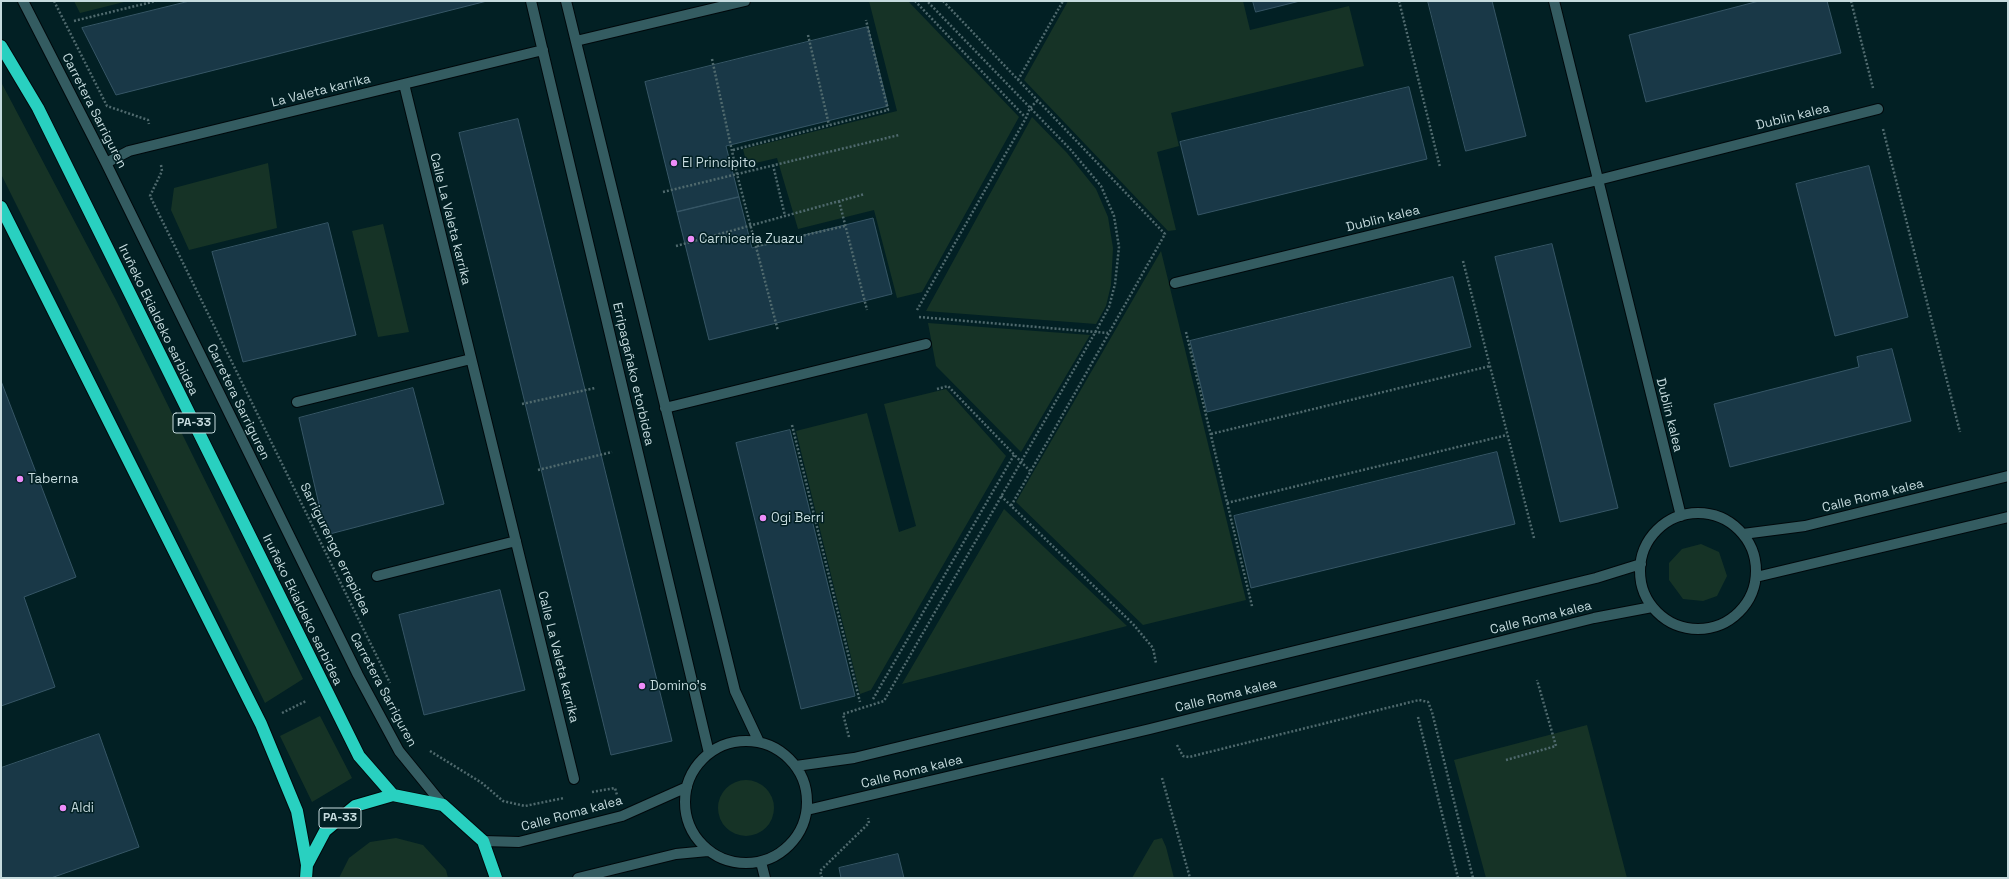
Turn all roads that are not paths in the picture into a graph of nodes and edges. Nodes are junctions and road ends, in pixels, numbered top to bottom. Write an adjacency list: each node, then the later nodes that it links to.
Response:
1 (23, 1): 11 (street, Carretera Sarriguren)
2 (531, 1): 8 (street, Erripagañako etorbidea)
3 (566, 1): 6 (street, Erripagañako etorbidea)
4 (745, 1): 6 (street)
5 (1554, 1): 12 (street, Dublin kalea)
6 (576, 41): 18 (street, Erripagañako etorbidea)
7 (1, 46): 33 (highway, Iruñeko Ekialdeko sarbidea / PA-33)
8 (544, 50): 9 (street, La Valeta karrika); 29 (street, Erripagañako etorbidea)
9 (404, 84): 11 (street, La Valeta karrika); 16 (street, Calle La Valeta karrika)
10 (1878, 109): 12 (street, Dublin kalea)
11 (106, 163): 34 (street, Carretera Sarriguren)
12 (1598, 180): 14 (street, Dublin kalea); 20 (street, Dublin kalea)
13 (1, 207): 39 (highway, PA-33)
14 (1175, 283)
15 (926, 344): 18 (street, Erripagañako etorbidea)
16 (471, 359): 17 (street); 23 (street, Calle La Valeta karrika)
17 (297, 402)
18 (665, 408): 28 (street, Erripagañako etorbidea)
19 (2008, 476): 22 (street, Calle Roma kalea)
20 (1681, 516): 22 (street); 24 (street)
21 (2008, 517): 26 (street)
22 (1743, 534): 26 (street)
23 (516, 541): 25 (street); 31 (street, Calle La Valeta karrika)
24 (1641, 564): 27 (street); 30 (street, Calle Roma kalea)
25 (377, 576)
26 (1756, 577): 27 (street)
27 (1652, 607): 35 (street, Calle Roma kalea)
28 (759, 742): 29 (street); 30 (street)
29 (709, 753): 32 (street)
30 (796, 766): 35 (street)
31 (574, 779)
32 (687, 787): 36 (street, Calle Roma kalea); 37 (street)
33 (393, 796): 34 (highway, PA-33); 39 (highway, PA-33)
34 (443, 805): 36 (highway)
35 (807, 810): 38 (street)
36 (483, 841): 41 (highway)
37 (708, 850): 38 (street); 42 (street)
38 (761, 862): 43 (street)
39 (307, 865): 40 (highway, PA-33)
40 (306, 878)
41 (496, 878)
42 (578, 878)
43 (765, 878)

